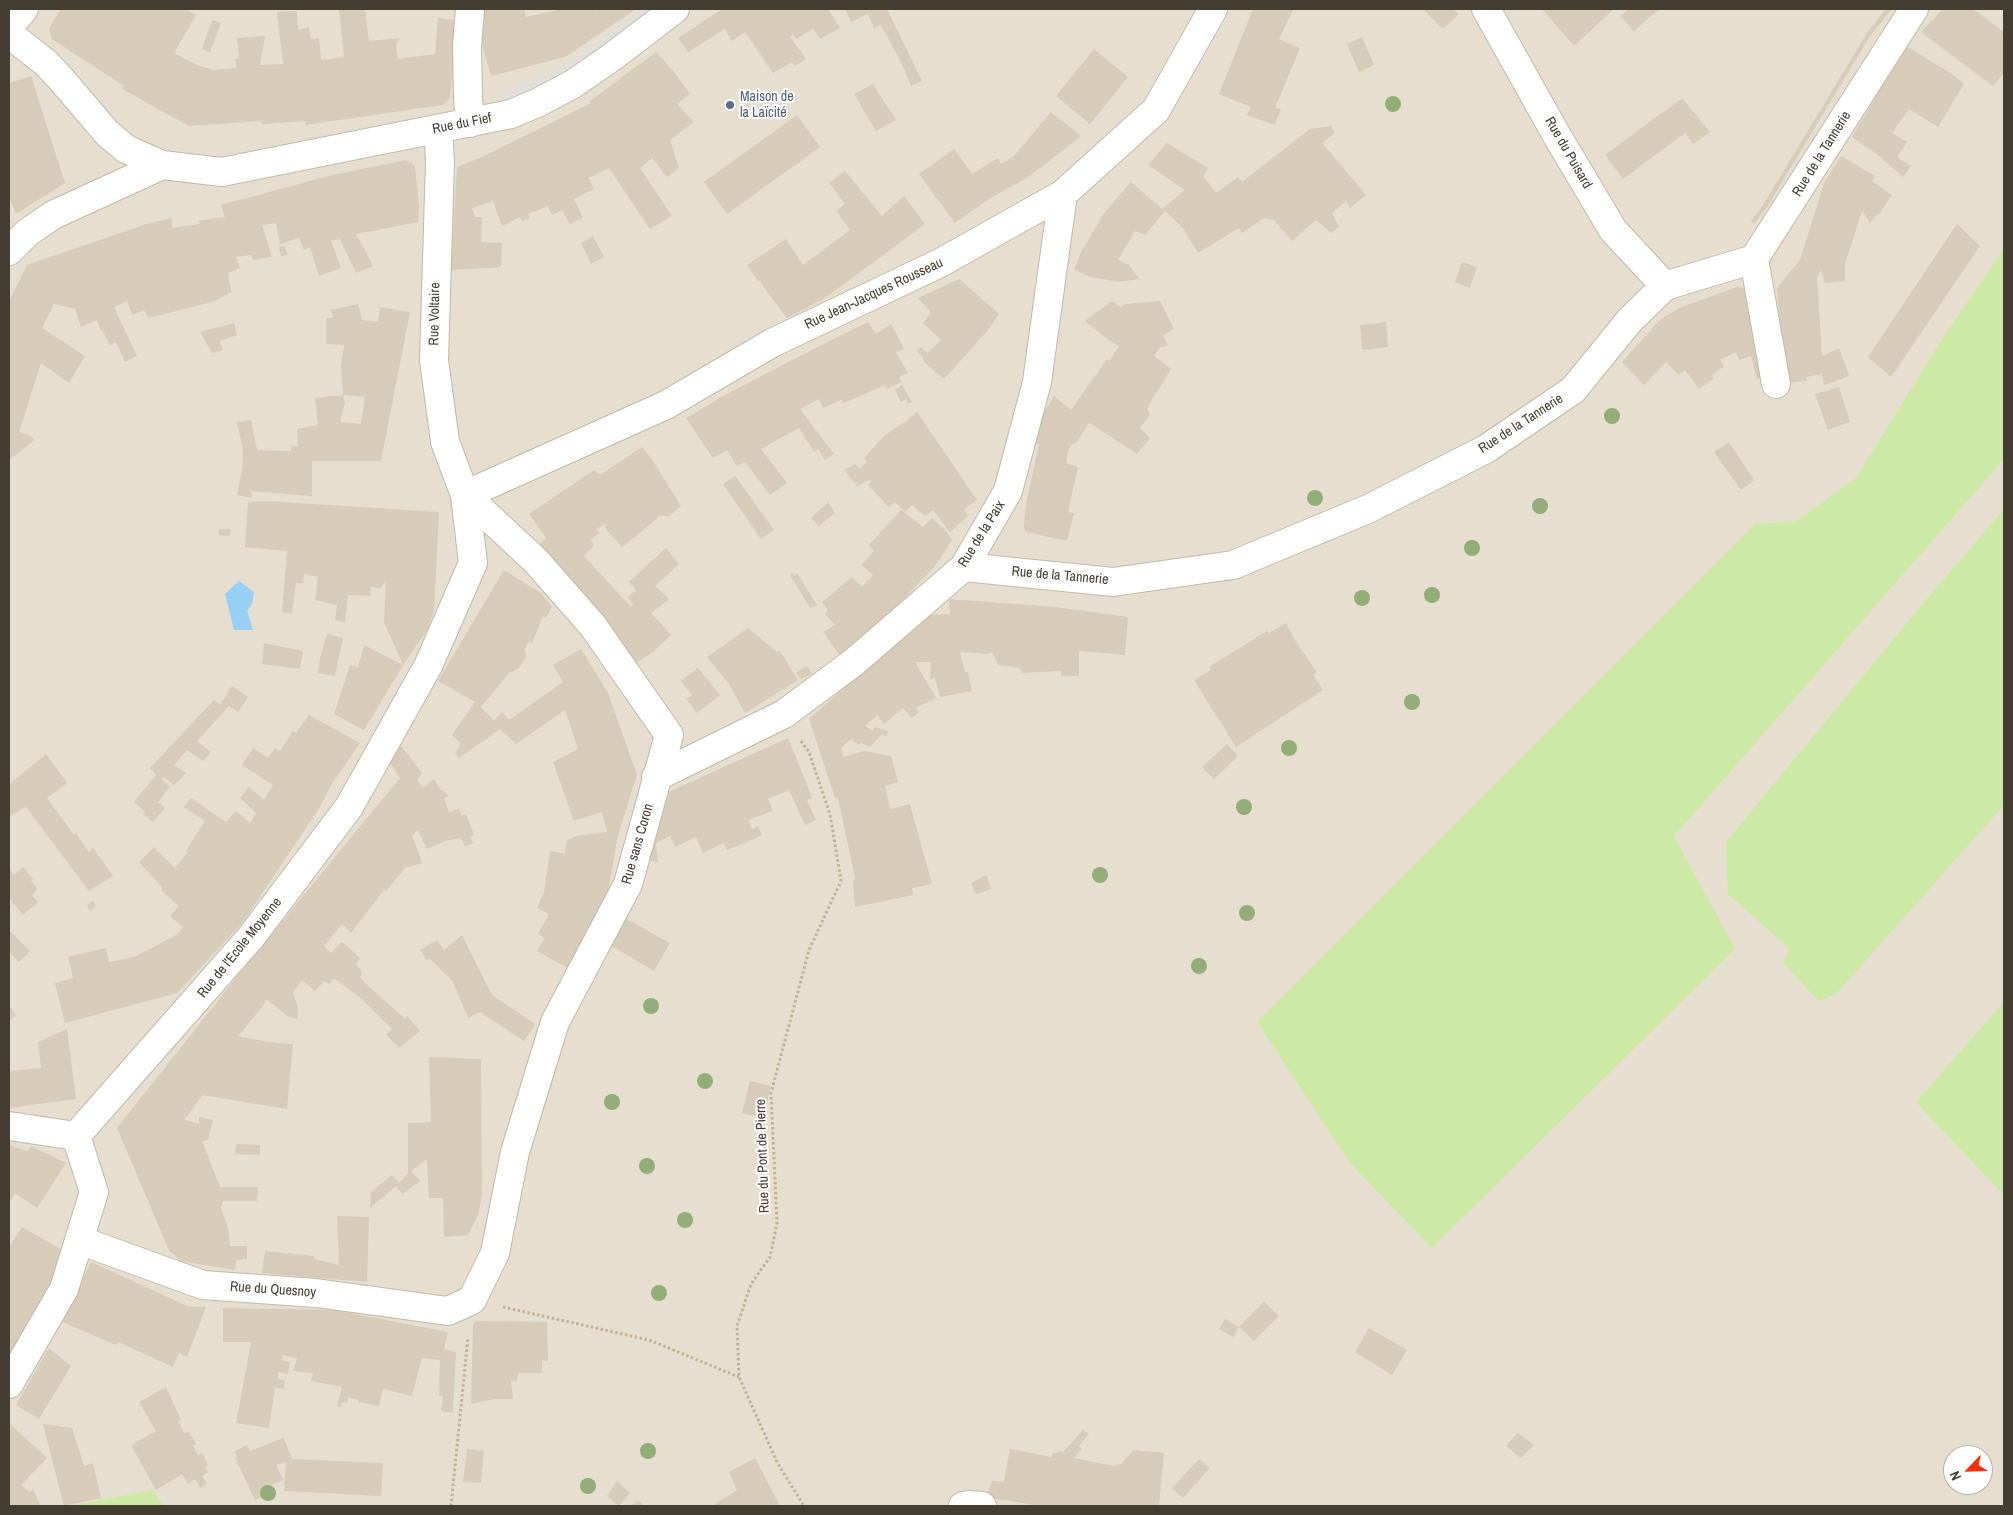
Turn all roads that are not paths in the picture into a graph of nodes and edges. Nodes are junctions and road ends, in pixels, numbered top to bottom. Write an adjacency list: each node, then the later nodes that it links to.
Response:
1 (470, 9): 7 (street)
2 (675, 9): 7 (street, Rue du Fief)
3 (1213, 9): 10 (street, Rue Jean-Jacques Rousseau)
4 (1486, 9): 13 (street, Rue du Puisard)
5 (1914, 9): 12 (street, Rue de la Tannerie)
6 (14, 19): 9 (street, Rue du Fief)
7 (470, 123): 8 (street, Rue du Fief)
8 (438, 129): 9 (street, Rue du Fief); 15 (street, Rue Voltaire)
9 (162, 165): 11 (street)
10 (1063, 194): 15 (street, Rue Jean-Jacques Rousseau); 16 (street, Rue de la Paix)
11 (9, 252)
12 (1754, 260): 13 (street, Rue de la Tannerie); 14 (street)
13 (1665, 286): 16 (street, Rue de la Tannerie)
14 (1776, 384)
15 (465, 495): 17 (street, Rue sans Coron); 19 (street, Rue de l'Ecole Moyenne)
16 (964, 567): 17 (street, Rue de la Paix)
17 (656, 777): 21 (street, Rue sans Coron)
18 (9, 1126): 19 (street)
19 (76, 1136): 20 (street)
20 (79, 1240): 21 (street, Rue du Quesnoy); 22 (street)
21 (472, 1300)
22 (9, 1384)
23 (963, 1506): 24 (street)
24 (982, 1506)

